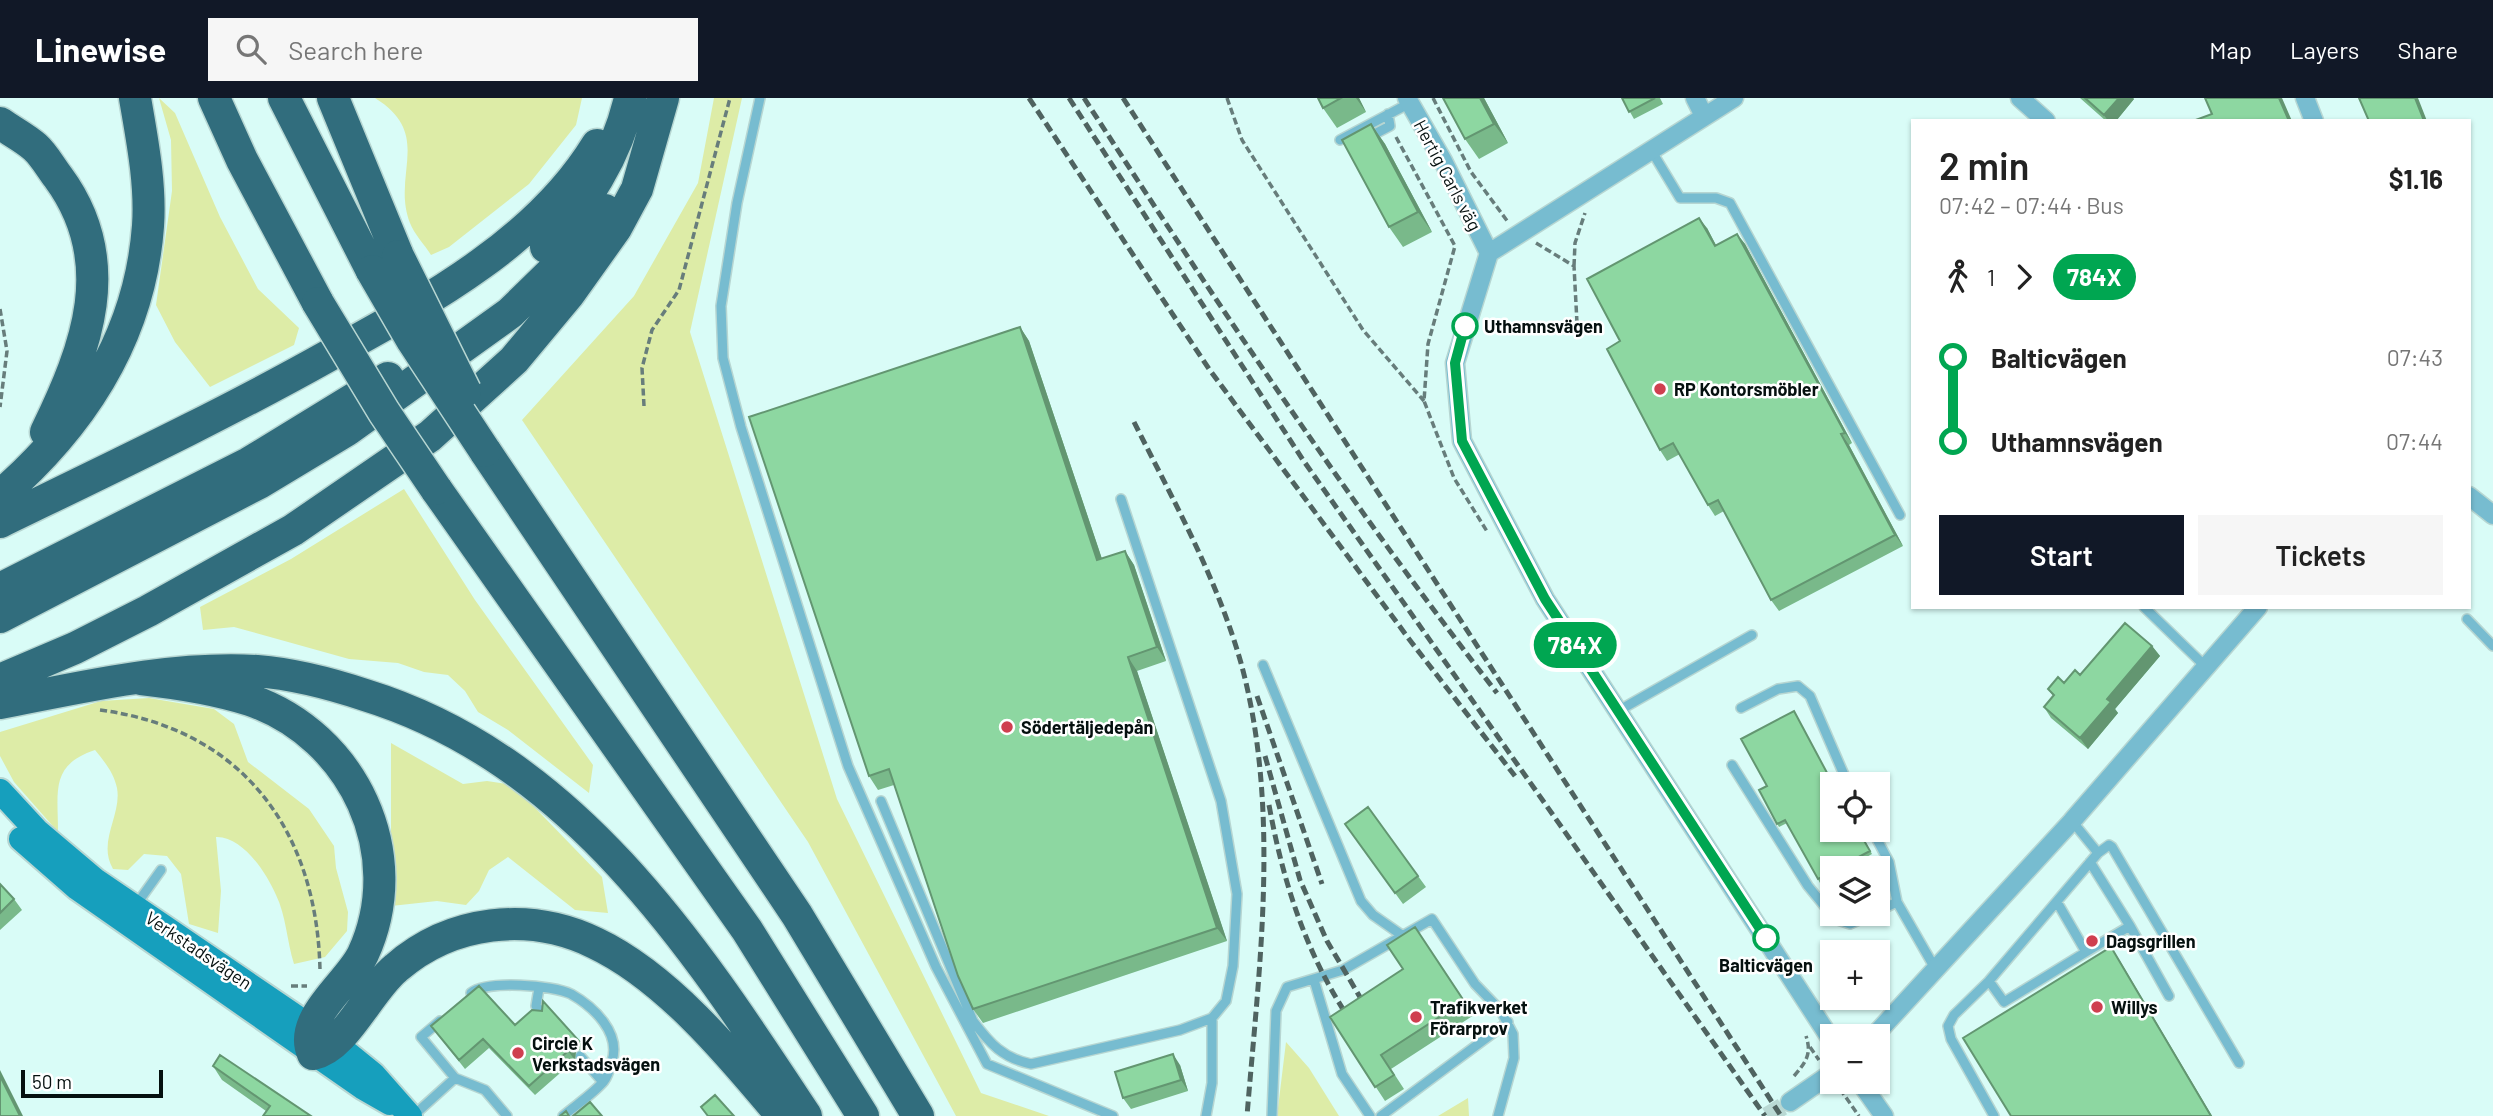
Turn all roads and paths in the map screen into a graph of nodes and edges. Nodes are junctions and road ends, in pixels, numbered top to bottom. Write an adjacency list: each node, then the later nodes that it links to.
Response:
1 (135, 98): 34 (highway)
2 (214, 98): 100 (highway, bridge)
3 (284, 98): 28 (highway)
4 (333, 98): 28 (highway)
5 (624, 98): 40 (highway)
6 (630, 98): 41 (highway)
7 (663, 98): 22 (highway)
8 (730, 98): 32 (path)
9 (760, 98): 102 (lane)
10 (1227, 98): 31 (path)
11 (1433, 98): 26 (path)
12 (1695, 98): 18 (street)
13 (1734, 98): 18 (street)
14 (2020, 98): 19 (street)
15 (2305, 98): 20 (street)
16 (1408, 100): 17 (lane); 27 (street, Hertig Carls väg)
17 (1388, 114): 23 (lane); 24 (lane)
18 (1704, 116): 25 (street)
19 (2044, 119)
20 (2313, 119)
21 (0, 123): 34 (highway)
22 (653, 132): 44 (highway); 51 (highway)
23 (1340, 140)
24 (1349, 148)
25 (1651, 150): 26 (street); 38 (lane)
26 (1518, 235): 27 (street); 30 (path)
27 (1489, 253): 54 (street)
28 (385, 264): 101 (highway, bridge)
29 (0, 309): 33 (path)
30 (1577, 323)
31 (1424, 401)
32 (644, 405)
33 (0, 407)
34 (26, 473): 35 (highway)
35 (0, 496)
36 (2471, 498): 39 (street)
37 (1121, 499): 82 (lane)
38 (1900, 515)
39 (2493, 515)
40 (0, 522)
41 (0, 589)
42 (2146, 609): 49 (lane)
43 (2256, 609): 49 (street)
44 (0, 617)
45 (2467, 619): 47 (lane)
46 (1752, 635): 54 (lane)
47 (2493, 646)
48 (1263, 665): 71 (lane)
49 (2206, 667): 60 (street)
50 (141, 679): 51 (highway); 86 (highway); 99 (highway)
51 (1, 695)
52 (1741, 708): 56 (lane)
53 (90, 709): 76 (path)
54 (1618, 711): 84 (street)
55 (1732, 765): 65 (lane)
56 (1843, 772)
57 (0, 791): 69 (main road, Verkstadsvägen)
58 (880, 801): 82 (lane)
59 (0, 816): 86 (main road, Verkstadsvägen)
60 (2073, 821): 62 (lane); 73 (street)
61 (1878, 842): 66 (lane)
62 (2098, 853): 63 (lane); 88 (lane)
63 (2090, 862): 67 (lane); 70 (lane)
64 (161, 870): 69 (lane)
65 (1820, 901)
66 (1897, 902): 68 (lane); 73 (lane)
67 (2056, 902): 72 (lane); 75 (lane)
68 (1890, 905)
69 (135, 907): 86 (main road, Verkstadsvägen)
70 (2130, 926): 72 (lane); 78 (lane)
71 (1403, 936): 74 (lane); 83 (lane)
72 (2086, 952): 75 (lane)
73 (1937, 972): 85 (street)
74 (1314, 980): 104 (lane); 105 (lane)
75 (1989, 981): 110 (lane)
76 (288, 985)
77 (539, 988): 79 (lane); 81 (lane); 91 (lane)
78 (2169, 996)
79 (467, 998)
80 (448, 1013): 89 (lane)
81 (544, 1015)
82 (1212, 1018): 103 (lane)
83 (1508, 1022): 106 (lane); 107 (lane)
84 (1821, 1024)
85 (1886, 1024)
86 (320, 1042): 95 (main road, Verkstadsvägen); 98 (highway)
87 (580, 1056): 91 (lane)
88 (2239, 1063)
89 (455, 1078): 95 (lane); 96 (lane)
90 (1820, 1081): 94 (street)
91 (603, 1082): 97 (lane)
92 (1843, 1094): 108 (path)
93 (1868, 1094): 109 (street)
94 (1790, 1102)
95 (408, 1113)
96 (507, 1116)
97 (563, 1116)
98 (782, 1116)
99 (806, 1116)
100 (863, 1116)
101 (918, 1116)
102 (1113, 1116)
103 (1206, 1116)
104 (1272, 1116)
105 (1370, 1116)
106 (1381, 1116)
107 (1498, 1116)
108 (1859, 1116)
109 (1884, 1116)
110 (1994, 1116)

